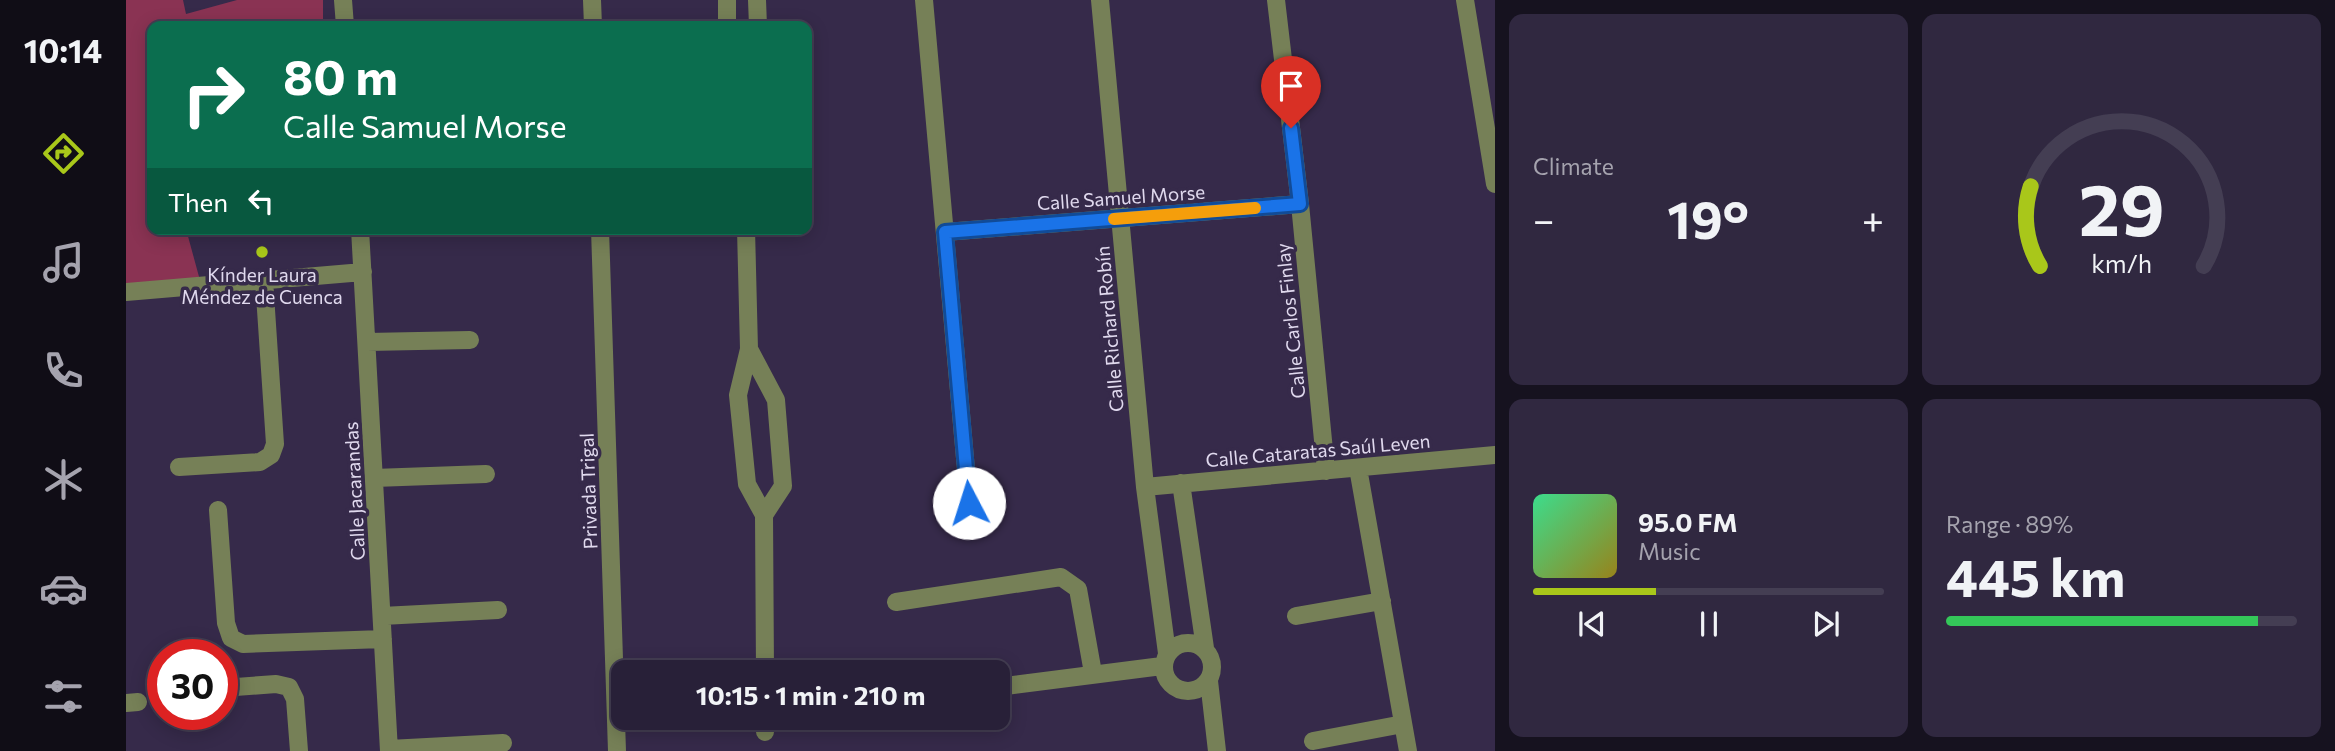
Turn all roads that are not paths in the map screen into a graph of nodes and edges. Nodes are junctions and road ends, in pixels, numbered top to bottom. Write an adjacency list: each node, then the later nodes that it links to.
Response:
1 (343, 0): 9 (street)
2 (592, 0): 10 (street)
3 (727, 0): 11 (street)
4 (757, 0): 12 (street)
5 (924, 0): 16 (street)
6 (1100, 0): 15 (street, Calle Richard Robín)
7 (1276, 0): 14 (street, Calle Carlos Finlay)
8 (1465, 0): 13 (street)
9 (345, 21)
10 (593, 21)
11 (727, 21)
12 (758, 21)
13 (1495, 184)
14 (1300, 204): 15 (street, Calle Samuel Morse); 29 (street, Calle Carlos Finlay)
15 (1120, 218): 16 (street, Calle Samuel Morse); 33 (street, Calle Richard Robín)
16 (945, 232): 34 (street)
17 (360, 235): 20 (street, Calle Jacarandas)
18 (600, 235): 55 (street, Privada Trigal)
19 (746, 235): 25 (street)
20 (363, 272): 21 (street); 24 (street, Calle Jacarandas)
21 (264, 280): 22 (street); 27 (street)
22 (126, 292)
23 (470, 340): 24 (street)
24 (367, 342): 31 (street, Calle Jacarandas)
25 (749, 349): 36 (street); 36 (street)
26 (1495, 455): 28 (street, Calle Cataratas Saúl Leven)
27 (179, 467)
28 (1358, 468): 29 (street, Calle Cataratas Saúl Leven); 37 (street)
29 (1326, 471): 32 (street, Calle Cataratas Saúl Leven)
30 (486, 474): 31 (street)
31 (374, 478): 40 (street, Calle Jacarandas)
32 (1181, 483): 33 (street, Calle Cataratas Saúl Leven); 43 (street)
33 (1145, 486): 44 (street, Calle Richard Robín)
34 (969, 503)
35 (218, 510): 42 (street)
36 (764, 514): 45 (street)
37 (1381, 601): 41 (street); 50 (street)
38 (896, 602): 46 (street)
39 (498, 610): 40 (street)
40 (382, 616): 42 (street, Calle Jacarandas)
41 (1296, 616)
42 (383, 639): 53 (street, Calle Jacarandas)
43 (1205, 648): 44 (street); 47 (street)
44 (1165, 659): 46 (street); 47 (street)
45 (765, 660)
46 (1093, 673): 48 (street)
47 (1209, 681): 56 (street)
48 (1010, 685)
49 (238, 687): 54 (street)
50 (1404, 724): 51 (street); 57 (street)
51 (1313, 741)
52 (503, 743): 53 (street)
53 (389, 750)
54 (299, 751)
55 (617, 751)
56 (1217, 751)
57 (1408, 751)

